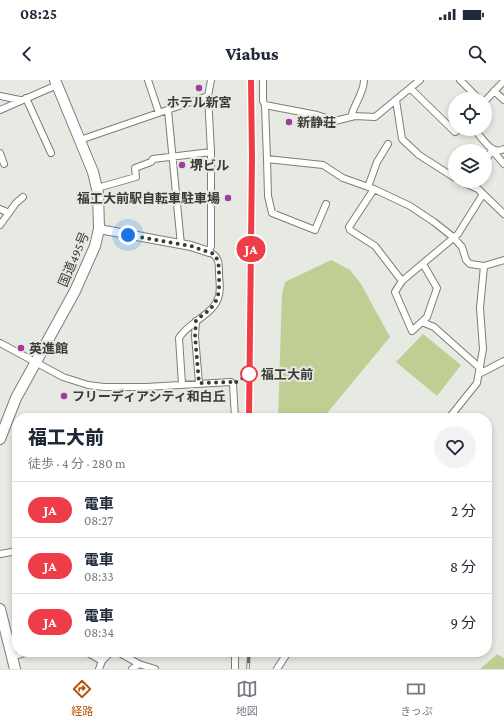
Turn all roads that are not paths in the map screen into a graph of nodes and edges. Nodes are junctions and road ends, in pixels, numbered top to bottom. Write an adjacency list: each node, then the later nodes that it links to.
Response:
1 (148, 80): 20 (street)
2 (211, 80): 13 (street)
3 (263, 80): 17 (street)
4 (364, 80): 21 (street)
5 (420, 80): 9 (street)
6 (460, 80): 11 (street)
7 (504, 81): 10 (street)
8 (56, 83): 14 (street); 24 (highway, 国道495号)
9 (411, 89): 15 (street); 22 (street)
10 (494, 91): 16 (street)
11 (472, 92)
12 (0, 96): 14 (street)
13 (208, 96): 19 (street); 30 (street)
14 (23, 99): 18 (street); 29 (street)
15 (396, 100): 21 (street); 36 (street)
16 (504, 100)
17 (265, 105): 21 (street); 33 (street)
18 (0, 110)
19 (168, 110): 20 (street); 32 (street)
20 (159, 113): 24 (street)
21 (351, 117)
22 (448, 125)
23 (480, 136): 26 (street)
24 (80, 140): 37 (highway, 国道495号)
25 (388, 144): 38 (street)
26 (487, 144)
27 (504, 149): 28 (street)
28 (492, 150): 35 (street)
29 (51, 152)
30 (211, 152): 32 (street); 50 (street)
31 (0, 153): 34 (street)
32 (173, 157): 37 (street); 49 (street)
33 (267, 159): 38 (street); 42 (street)
34 (4, 164)
35 (504, 164)
36 (448, 174)
37 (97, 188): 47 (highway, 国道495号)
38 (371, 188): 48 (street); 54 (street)
39 (476, 188): 40 (street)
40 (483, 194): 45 (street); 48 (street)
41 (23, 197): 44 (street)
42 (326, 204)
43 (0, 209): 44 (street)
44 (9, 213): 46 (street)
45 (504, 214)
46 (0, 226)
47 (99, 229): 49 (main road); 59 (highway, 国道495号)
48 (453, 237): 52 (street); 53 (street)
49 (181, 245): 50 (main road)
50 (209, 252): 55 (street)
51 (504, 260): 53 (street)
52 (423, 264): 54 (street); 56 (street)
53 (484, 266): 60 (street)
54 (402, 281): 56 (street)
55 (196, 320): 62 (street); 63 (street)
56 (422, 322): 60 (street)
57 (0, 343): 59 (street)
58 (504, 361): 61 (street)
59 (34, 363): 63 (street); 66 (highway, 国道495号)
60 (480, 368): 61 (street)
61 (479, 374): 65 (street)
62 (199, 383): 63 (street); 64 (street)
63 (182, 384)
64 (235, 413)
65 (453, 413)
66 (0, 439)
67 (12, 552): 68 (street)
68 (0, 554)
69 (0, 609): 70 (highway)
70 (12, 657): 78 (highway)
71 (95, 657): 76 (street)
72 (106, 657): 76 (street)
73 (127, 657): 77 (street)
74 (235, 657): 82 (street)
75 (284, 657): 83 (street)
76 (102, 661): 79 (street)
77 (139, 664): 80 (street); 81 (street)
78 (15, 669)
79 (99, 669)
80 (132, 669)
81 (155, 669)
82 (235, 669)
83 (276, 669)

